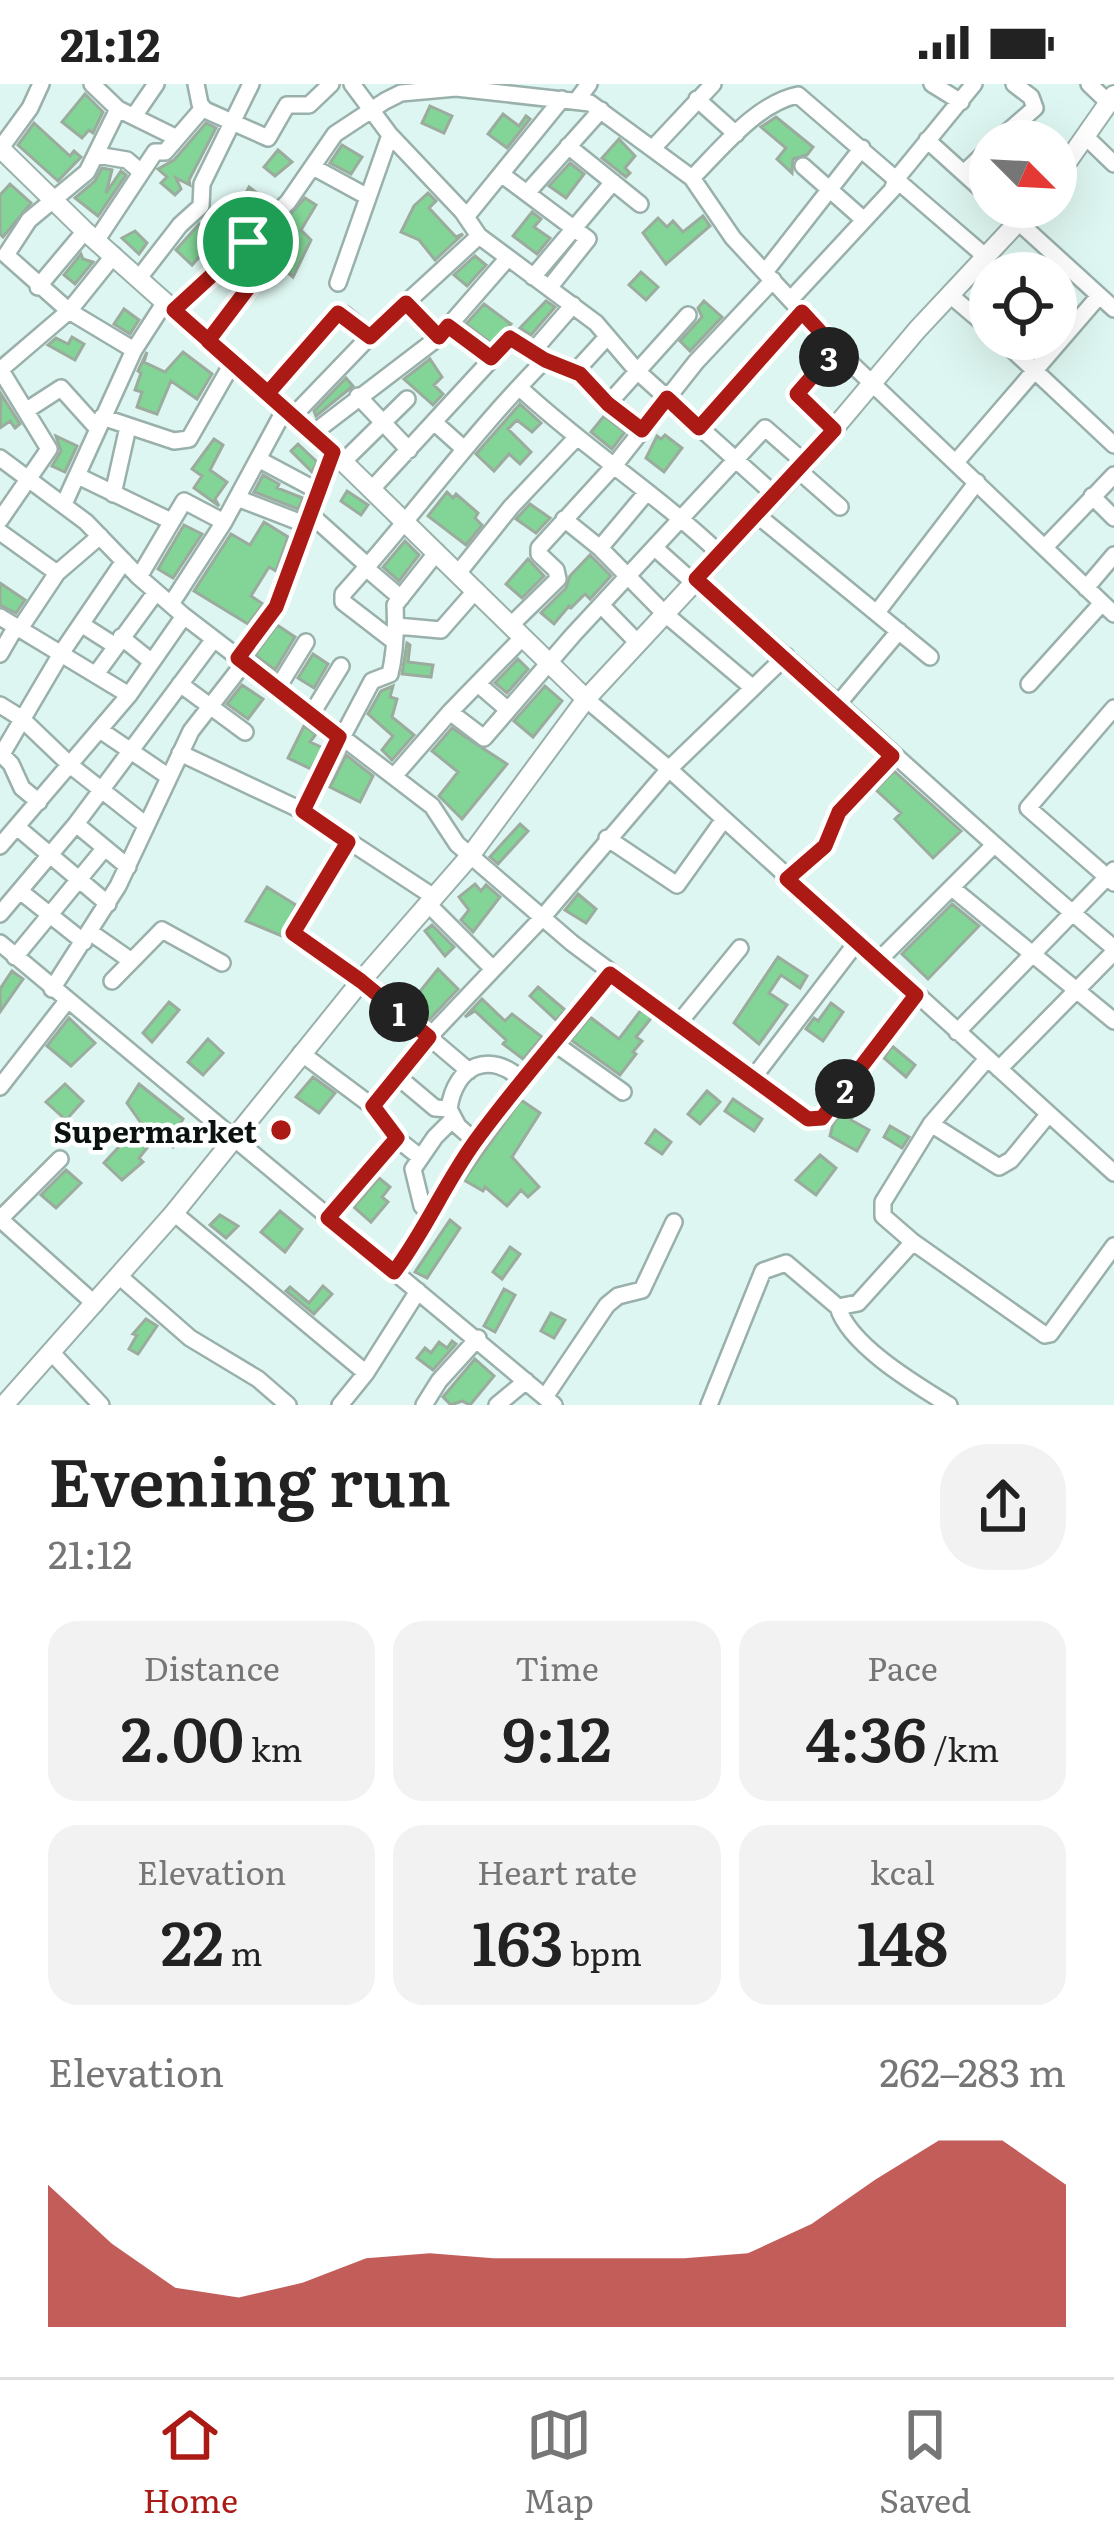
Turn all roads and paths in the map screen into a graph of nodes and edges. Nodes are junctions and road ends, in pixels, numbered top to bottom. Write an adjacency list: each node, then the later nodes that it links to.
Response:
1 (41, 84): 33 (street)
2 (92, 84): 23 (street)
3 (156, 84): 23 (street)
4 (196, 84): 20 (street)
5 (251, 84): 25 (street)
6 (331, 84): 25 (street)
7 (589, 84): 17 (street)
8 (932, 84): 19 (street)
9 (974, 84): 19 (street)
10 (1014, 84): 16 (street)
11 (1089, 84): 18 (street)
12 (470, 86): 14 (street); 21 (street)
13 (361, 87): 21 (street)
14 (541, 91): 17 (street)
15 (700, 91): 26 (street); 32 (street)
16 (1036, 91): 24 (street)
17 (569, 99): 22 (street); 43 (street)
18 (1111, 99): 28 (street)
19 (961, 102): 30 (street)
20 (203, 109): 25 (street); 29 (street)
21 (372, 110): 27 (street); 39 (street)
22 (601, 110): 31 (street); 32 (street)
23 (126, 112): 29 (street); 36 (street)
24 (1022, 120)
25 (234, 123): 70 (street)
26 (736, 134): 34 (street); 44 (street)
27 (390, 135): 50 (street); 53 (street)
28 (1085, 136): 35 (street); 37 (street)
29 (175, 137): 41 (street)
30 (927, 140): 42 (street); 45 (street)
31 (568, 146): 47 (street); 49 (street)
32 (654, 147): 44 (street)
33 (0, 148): 51 (street)
34 (862, 148): 45 (street); 48 (street)
35 (1077, 148)
36 (97, 155): 41 (street); 51 (street)
37 (1114, 164)
38 (803, 166): 48 (street)
39 (313, 167): 50 (street); 60 (street)
40 (969, 168): 42 (street)
41 (141, 172): 58 (street)
42 (964, 173): 46 (street)
43 (501, 174): 49 (street); 53 (street)
44 (692, 178): 68 (street)
45 (897, 178): 54 (street); 61 (street)
46 (969, 178)
47 (614, 182): 52 (street); 55 (street)
48 (830, 189): 54 (street); 68 (street)
49 (527, 193): 55 (street)
50 (368, 196): 72 (street)
51 (55, 200): 58 (street); 65 (street)
52 (640, 204)
53 (466, 217): 59 (street)
54 (864, 220): 81 (street)
55 (575, 227): 69 (street); 74 (street)
56 (1014, 228): 62 (street)
57 (1038, 228): 77 (street)
58 (91, 236): 63 (street); 73 (street)
59 (479, 236): 64 (street); 78 (street)
60 (248, 242): 66 (street); 75 (street)
61 (980, 252)
62 (991, 252)
63 (114, 255): 70 (street); 83 (street)
64 (507, 259): 69 (street); 86 (street)
65 (17, 266): 71 (street); 73 (street)
66 (219, 269): 75 (street); 80 (street)
67 (969, 275): 76 (street)
68 (769, 276): 81 (street); 105 (street)
69 (533, 277): 74 (street)
70 (140, 278): 80 (street)
71 (0, 279)
72 (338, 283)
73 (38, 286): 83 (street)
74 (549, 288): 79 (street)
75 (248, 290): 89 (street)
76 (950, 295): 84 (street); 100 (street)
77 (1099, 296): 82 (street); 97 (street)
78 (406, 303): 86 (street); 87 (street)
79 (573, 305): 88 (street); 92 (street)
80 (170, 306): 89 (street); 91 (street)
81 (797, 306): 90 (street); 114 (street)
82 (1114, 309)
83 (69, 310): 91 (street); 96 (street)
84 (969, 311)
85 (688, 315): 98 (street)
86 (444, 332): 93 (street); 104 (street)
87 (370, 337): 103 (street); 109 (street)
88 (607, 337): 98 (street); 99 (street)
89 (208, 341): 95 (street)
90 (836, 349): 100 (street); 116 (street)
91 (134, 350): 111 (street)
92 (539, 356): 93 (street); 99 (street); 101 (street)
93 (491, 358): 110 (street)
94 (1025, 360): 97 (street)
95 (233, 362): 103 (street); 113 (street)
96 (0, 370): 102 (street)
97 (1036, 370): 119 (street); 126 (street)
98 (637, 371): 105 (street); 107 (street)
99 (575, 372): 107 (street)
100 (873, 387): 116 (street); 126 (street)
101 (520, 388): 118 (street); 120 (street)
102 (5, 389): 108 (street)
103 (268, 393): 109 (street)
104 (358, 396): 112 (street); 117 (street)
105 (667, 398): 114 (street); 115 (street)
106 (407, 399): 112 (street)
107 (608, 404): 115 (street)
108 (27, 410): 111 (street); 131 (street)
109 (289, 412): 117 (street); 124 (street)
110 (434, 422): 120 (street); 121 (street)
111 (99, 423): 113 (street); 130 (street)
112 (380, 423): 121 (street); 122 (street)
113 (128, 428): 136 (street)
114 (699, 428): 125 (street)
115 (642, 430): 128 (street)
116 (834, 430): 127 (street)
117 (312, 434): 122 (street)
118 (577, 437): 128 (street); 160 (street)
119 (1114, 445)
120 (463, 448): 150 (street)
121 (409, 450): 133 (street)
122 (338, 457): 133 (street); 134 (street)
123 (0, 458): 131 (street)
124 (258, 459): 134 (street); 139 (street)
125 (734, 460): 127 (street); 137 (street); 143 (street)
126 (956, 462): 132 (street)
127 (802, 466): 137 (street); 141 (street)
128 (613, 467): 135 (street); 146 (street)
129 (1114, 475): 138 (street)
130 (77, 476): 136 (street); 140 (street)
131 (28, 480): 140 (street); 147 (street)
132 (977, 482): 152 (street); 172 (street)
133 (371, 490): 150 (street)
134 (318, 491): 145 (street)
135 (647, 492): 143 (street); 153 (street)
136 (113, 494): 148 (street)
137 (775, 495): 142 (street)
138 (1091, 496): 144 (street); 152 (street)
139 (237, 498): 145 (street); 149 (street)
140 (64, 504): 151 (street)
141 (840, 507)
142 (758, 515): 156 (street); 172 (street)
143 (682, 518): 154 (street); 156 (street)
144 (1114, 518)
145 (309, 519): 159 (street); 188 (street)
146 (564, 519): 153 (street); 178 (street)
147 (1, 521): 161 (street)
148 (171, 521): 149 (street); 163 (street)
149 (224, 522): 171 (street)
150 (406, 522): 155 (street); 159 (street)
151 (100, 536): 158 (street); 161 (street)
152 (1045, 547): 165 (street)
153 (600, 548): 162 (street)
154 (655, 548): 162 (street); 164 (street)
155 (437, 552): 160 (street); 168 (street)
156 (720, 554): 164 (street)
157 (1114, 555): 165 (street)
158 (124, 561): 163 (street); 175 (street)
159 (368, 568): 168 (street); 179 (street)
160 (459, 572): 166 (street)
161 (56, 574): 176 (street)
162 (628, 576): 169 (street); 173 (street)
163 (140, 577): 167 (street)
164 (694, 581): 173 (street); 186 (street)
165 (1086, 588): 170 (street)
166 (476, 590): 178 (street); 179 (street)
167 (156, 592): 171 (street); 181 (street)
168 (401, 598): 179 (street)
169 (601, 605): 183 (street); 190 (street)
170 (1108, 609): 195 (street)
171 (178, 610): 180 (street); 189 (street)
172 (878, 611): 177 (street)
173 (664, 613): 183 (street); 196 (street)
174 (0, 617): 176 (street)
175 (81, 624): 181 (street); 184 (street)
176 (17, 629): 184 (street); 185 (street)
177 (899, 631): 187 (street); 200 (street)
178 (517, 632): 190 (street); 194 (street)
179 (394, 633): 210 (street)
180 (214, 639): 188 (street); 193 (street)
181 (118, 641): 189 (street); 192 (street)
182 (306, 642): 197 (street)
183 (637, 642): 199 (street)
184 (62, 652): 192 (street); 207 (street)
185 (0, 654)
186 (786, 656): 196 (street); 200 (street)
187 (930, 657)
188 (242, 660): 197 (street); 202 (street)
189 (152, 662): 198 (street)
190 (549, 662): 199 (street); 204 (street)
191 (341, 666): 206 (street)
192 (96, 674): 198 (street)
193 (180, 684): 202 (street); 211 (street)
194 (478, 684): 204 (street); 205 (street)
195 (1029, 684)
196 (753, 688): 216 (street)
197 (277, 689): 206 (street)
198 (129, 695): 208 (street)
199 (586, 699): 216 (street); 231 (street)
200 (838, 704): 214 (street)
201 (0, 705): 207 (street)
202 (210, 705): 209 (street); 212 (street)
203 (1114, 708): 234 (street)
204 (507, 709): 205 (street)
205 (450, 712): 217 (street)
206 (311, 715): 210 (street)
207 (21, 718): 213 (street); 215 (street)
208 (100, 730): 211 (street); 215 (street)
209 (245, 732)
210 (339, 737): 217 (street); 221 (street)
211 (128, 752): 218 (street); 219 (street)
212 (180, 753): 218 (street); 221 (street)
213 (1, 754): 220 (street)
214 (892, 756): 229 (street); 235 (street)
215 (70, 765): 219 (street); 220 (street)
216 (669, 769): 222 (street); 226 (street)
217 (395, 775): 231 (street)
218 (169, 777): 224 (street)
219 (101, 790): 223 (street); 224 (street)
220 (39, 802): 225 (street)
221 (303, 811): 227 (street)
222 (724, 819): 226 (street); 235 (street)
223 (76, 824): 230 (street); 232 (street)
224 (146, 825): 233 (street)
225 (17, 827): 228 (street); 232 (street)
226 (607, 838): 244 (street)
227 (348, 842): 239 (street); 258 (street)
228 (0, 846)
229 (992, 847): 237 (street); 242 (street)
230 (104, 849): 233 (street); 236 (street)
231 (470, 856): 239 (street); 244 (street)
232 (50, 857): 236 (street); 238 (street)
233 (128, 867): 240 (street)
234 (1112, 877): 242 (street)
235 (787, 879): 246 (street)
236 (80, 880): 240 (street); 243 (street)
237 (952, 888): 250 (street); 253 (street)
238 (20, 891): 241 (street); 243 (street)
239 (431, 901): 255 (street); 258 (street)
240 (108, 904): 245 (street)
241 (0, 914)
242 (1072, 914): 249 (street); 250 (street)
243 (50, 916): 245 (street); 251 (street)
244 (542, 918): 255 (street); 256 (street)
245 (87, 937): 252 (street); 259 (street)
246 (857, 942): 253 (street); 272 (street)
247 (0, 943): 251 (street)
248 (740, 948): 264 (street)
249 (1114, 950): 260 (street)
250 (1033, 954): 260 (street); 265 (street)
251 (15, 957): 259 (street)
252 (130, 960): 254 (street); 257 (street)
253 (878, 961): 261 (street)
254 (222, 963)
255 (492, 968): 266 (street)
256 (610, 974): 264 (street); 267 (street)
257 (112, 981)
258 (361, 981): 266 (street); 268 (street)
259 (52, 988): 262 (street)
260 (1076, 992): 263 (street); 269 (street)
261 (916, 995): 265 (street); 272 (street)
262 (67, 1001): 274 (street); 281 (street)
263 (1114, 1021)
264 (678, 1024): 272 (street)
265 (957, 1032): 269 (street)
266 (429, 1037): 270 (street); 271 (street)
267 (554, 1043): 273 (street); 275 (street)
268 (302, 1053): 276 (street); 281 (street)
269 (993, 1064): 278 (street); 279 (street)
270 (469, 1071): 273 (street); 277 (street)
271 (397, 1076): 276 (street); 277 (street)
272 (753, 1078)
273 (523, 1081): 282 (street)
274 (0, 1087)
275 (623, 1092)
276 (373, 1106): 280 (street)
277 (451, 1114): 282 (street); 283 (street)
278 (1048, 1114): 279 (street); 285 (street)
279 (932, 1124): 290 (street)
280 (397, 1138): 283 (street); 288 (street)
281 (234, 1141): 286 (street); 288 (street)
282 (475, 1141): 287 (street)
283 (420, 1157): 287 (street)
284 (60, 1159): 295 (street)
285 (1112, 1168)
286 (174, 1213): 293 (street); 299 (street)
287 (432, 1216): 292 (street)
288 (328, 1218): 292 (street)
289 (674, 1222): 301 (street)
290 (913, 1242): 291 (street); 296 (street)
291 (1114, 1246)
292 (394, 1272): 294 (street)
293 (119, 1276): 295 (street); 304 (street)
294 (418, 1291): 297 (street); 299 (street)
295 (95, 1304): 298 (street)
296 (838, 1307): 308 (street); 309 (street)
297 (478, 1338): 300 (street); 306 (street)
298 (52, 1353): 302 (street); 303 (street)
299 (366, 1372): 305 (street)
300 (526, 1381): 301 (street); 307 (street)
301 (549, 1401)
302 (4, 1405)
303 (101, 1405)
304 (288, 1405)
305 (340, 1405)
306 (424, 1405)
307 (497, 1405)
308 (709, 1405)
309 (949, 1405)

